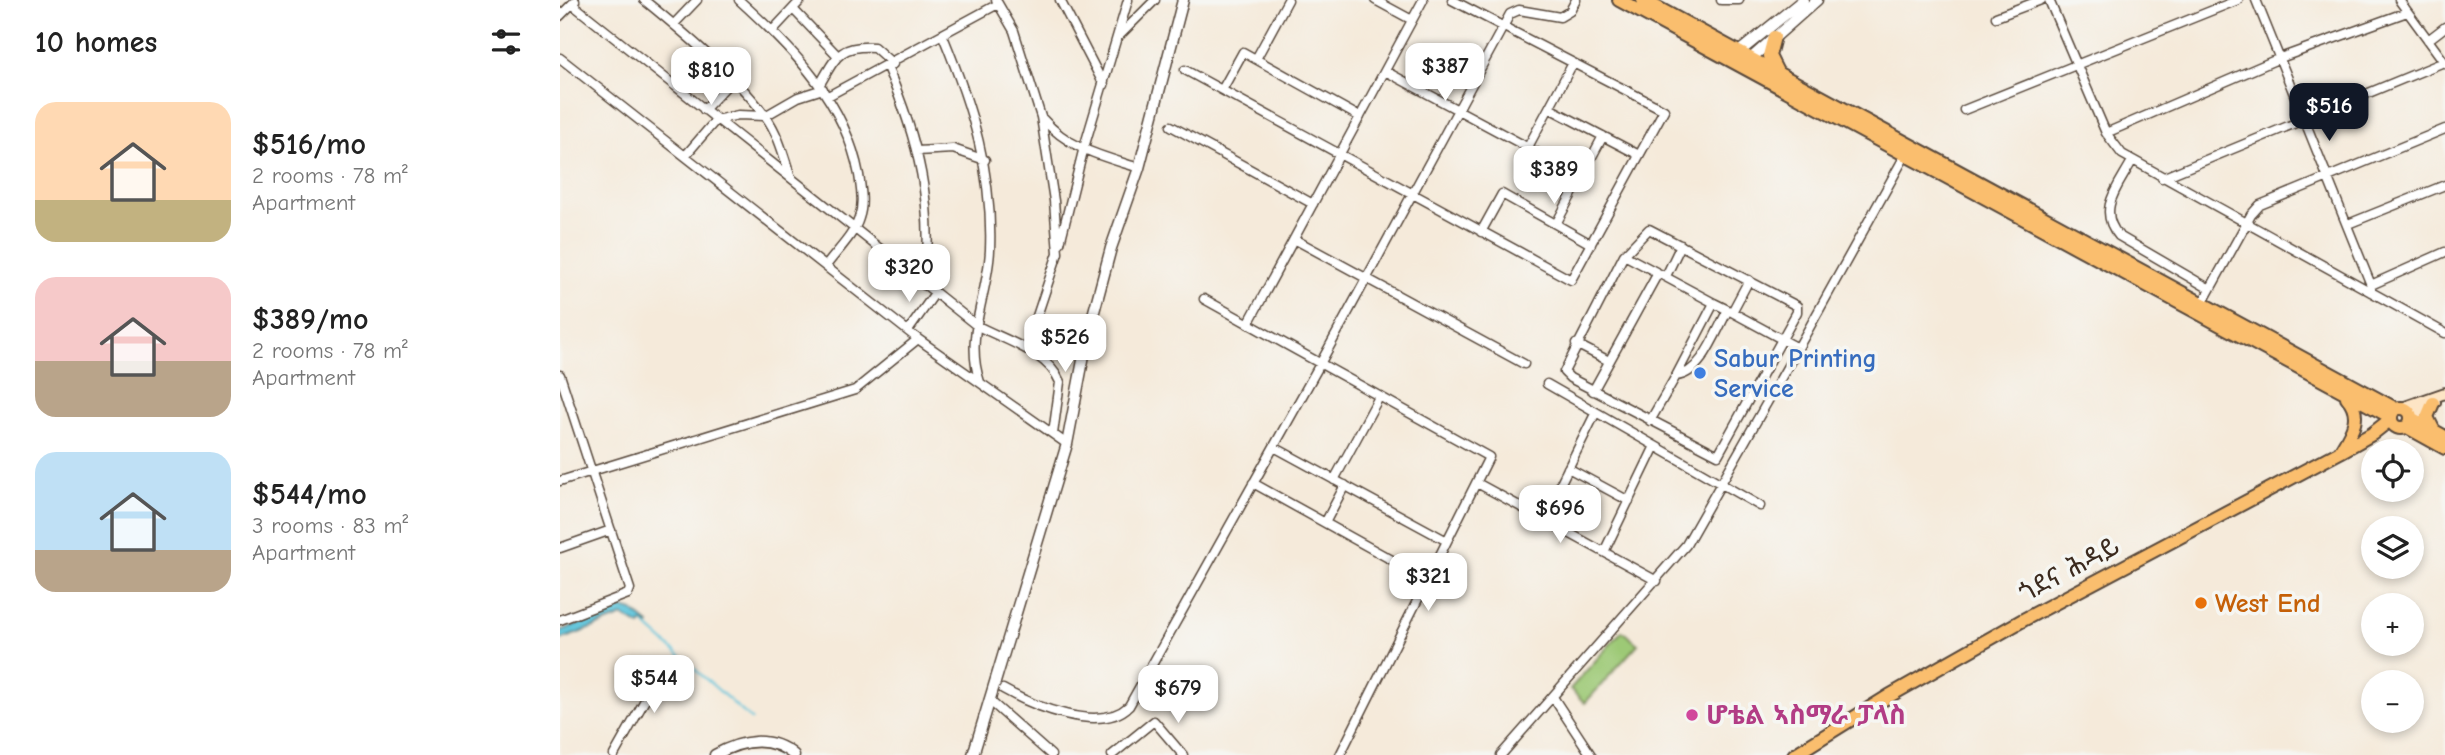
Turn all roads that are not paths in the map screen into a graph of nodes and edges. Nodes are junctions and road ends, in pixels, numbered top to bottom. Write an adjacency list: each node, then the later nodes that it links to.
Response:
1 (644, 0): 34 (street)
2 (697, 0): 34 (street)
3 (739, 0): 30 (street)
4 (801, 0): 27 (street)
5 (1060, 0): 55 (street)
6 (1155, 0): 40 (street)
7 (1183, 0): 80 (street)
8 (1288, 0): 45 (street)
9 (1375, 0): 33 (street)
10 (1423, 0): 33 (street)
11 (1452, 0): 35 (street)
12 (1576, 0): 35 (street)
13 (1619, 0): 46 (main road)
14 (1643, 0): 46 (main road)
15 (1721, 0): 16 (street)
16 (1737, 0)
17 (1803, 0): 46 (street)
18 (1817, 0): 39 (street)
19 (2041, 0): 32 (street)
20 (2049, 0): 50 (street)
21 (2238, 0): 50 (street)
22 (2256, 0): 44 (street)
23 (2399, 0): 28 (street)
24 (574, 2): 29 (street); 59 (street)
25 (997, 2): 38 (street); 63 (street)
26 (1125, 3): 40 (street)
27 (793, 9): 31 (street); 42 (street)
28 (2407, 12): 41 (street); 44 (street)
29 (560, 16)
30 (759, 18): 31 (street); 37 (street)
31 (783, 18): 37 (street)
32 (1996, 18)
33 (1412, 20): 52 (street)
34 (674, 24): 54 (street)
35 (1504, 26): 47 (street); 60 (street)
36 (2445, 27): 41 (street)
37 (773, 30): 56 (street)
38 (943, 36): 49 (street); 78 (street)
39 (1774, 37): 46 (street); 53 (main road)
40 (1117, 38): 55 (street)
41 (2428, 40): 48 (street)
42 (837, 55): 49 (street); 56 (street)
43 (560, 58): 76 (street)
44 (2280, 58): 66 (street); 69 (street)
45 (1256, 59): 57 (street); 64 (street)
46 (1744, 59): 53 (main road); 74 (main road)
47 (1573, 63): 58 (street); 77 (street)
48 (2444, 63): 66 (street)
49 (890, 65): 56 (street); 73 (street)
50 (2078, 65): 61 (street); 69 (street)
51 (1185, 69): 57 (street)
52 (1384, 71): 60 (street); 64 (street)
53 (1778, 74): 74 (main road)
54 (732, 80): 59 (street); 62 (street)
55 (1104, 85): 72 (street)
56 (824, 90): 62 (street); 91 (street)
57 (1222, 90): 75 (street)
58 (1549, 108): 70 (street); 71 (street)
59 (704, 110): 65 (street)
60 (1457, 110): 71 (street); 86 (street)
61 (1964, 110)
62 (765, 116): 65 (street); 83 (street)
63 (1041, 117): 72 (street); 97 (street)
64 (1360, 117): 75 (street)
65 (716, 120): 76 (street); 83 (street)
66 (2304, 120): 82 (street); 84 (street)
67 (1171, 125): 87 (street)
68 (2445, 129): 82 (street)
69 (2106, 133): 79 (street)
70 (1603, 136): 77 (street); 81 (street)
71 (1528, 147): 81 (street)
72 (1083, 150): 80 (street); 97 (street)
73 (917, 151): 78 (street); 103 (street)
74 (1907, 151): 109 (main road); 118 (street); 127 (main road)
75 (1340, 155): 86 (street); 87 (street)
76 (685, 156): 99 (street)
77 (1639, 156): 94 (street)
78 (985, 160): 112 (street)
79 (2133, 161): 84 (street); 104 (street)
80 (1139, 168): 136 (street)
81 (1581, 176): 88 (street)
82 (2328, 177): 89 (street); 90 (street)
83 (791, 178): 91 (street)
84 (2162, 178): 89 (street)
85 (2445, 185): 90 (street)
86 (1412, 194): 92 (street); 101 (street)
87 (1313, 204): 93 (street)
88 (1556, 224): 92 (street); 94 (street)
89 (2246, 224): 104 (street); 105 (street)
90 (2348, 224): 105 (street)
91 (855, 227): 99 (street); 103 (street)
92 (1481, 232): 94 (street)
93 (1294, 239): 101 (street); 111 (street)
94 (1591, 244)
95 (1681, 245): 98 (street); 100 (street); 102 (street)
96 (2445, 252): 105 (street)
97 (1058, 253): 119 (street)
98 (1624, 255): 100 (street); 117 (street)
99 (825, 266): 113 (street)
100 (1662, 275): 108 (street); 120 (street)
101 (1366, 278): 121 (street); 122 (street)
102 (1749, 280): 110 (street); 116 (street)
103 (924, 285): 106 (street)
104 (2210, 289): 109 (street)
105 (2371, 289): 114 (street)
106 (935, 293): 112 (street); 113 (street)
107 (1204, 299): 111 (street)
108 (1714, 303): 110 (street); 124 (street)
109 (2202, 304): 132 (main road)
110 (1730, 311): 116 (street); 124 (street)
111 (1248, 324): 121 (street)
112 (976, 325): 119 (street); 125 (street)
113 (908, 331): 115 (street)
114 (2445, 333)
115 (918, 339): 125 (street); 142 (street)
116 (1783, 340): 118 (street); 133 (street)
117 (1576, 344): 120 (street); 128 (street)
118 (1798, 348): 148 (street)
119 (1026, 349): 134 (street)
120 (1609, 361): 128 (street)
121 (1320, 364): 129 (street); 138 (street)
122 (1524, 364)
123 (560, 375): 142 (street)
124 (1676, 376): 133 (street)
125 (980, 382): 134 (street)
126 (1547, 384): 131 (street)
127 (2338, 390): 132 (main road); 140 (main road)
128 (1594, 391): 133 (street)
129 (1379, 397): 143 (street); 146 (street)
130 (2440, 397): 132 (main road); 135 (main road)
131 (1596, 412): 137 (street); 141 (street)
132 (2401, 418): 135 (main road); 139 (main road); 140 (main road, ጎደና ሕዳይ)
133 (1650, 421)
134 (1053, 434): 136 (street)
135 (2440, 434)
136 (1068, 444): 163 (street)
137 (1655, 446): 148 (street); 149 (street)
138 (1274, 447): 143 (street); 145 (street)
139 (2445, 448)
140 (2340, 452): 174 (main road, ጎደና ሕዳይ)
141 (1568, 468): 149 (street); 151 (street)
142 (590, 472): 144 (street); 153 (street)
143 (1334, 480): 147 (street)
144 (560, 481)
145 (1253, 483): 152 (street); 161 (street)
146 (1477, 483): 151 (street); 154 (street)
147 (1345, 485): 152 (street); 154 (street)
148 (1723, 485): 150 (street); 158 (street)
149 (1629, 501): 156 (street)
150 (1760, 506)
151 (1543, 519): 156 (street)
152 (1325, 523): 157 (street)
153 (611, 530): 155 (street); 159 (street)
154 (1447, 541): 157 (street)
155 (560, 548)
156 (1604, 552): 158 (street)
157 (1428, 580): 171 (street)
158 (1657, 581): 162 (street)
159 (560, 620)
160 (667, 661): 164 (street)
161 (1003, 690)
162 (1553, 697): 172 (street); 173 (street)
163 (989, 700): 167 (street); 168 (street)
164 (614, 755)
165 (715, 755): 166 (street)
166 (794, 755)
167 (972, 755)
168 (1051, 755)
169 (1112, 755): 170 (street)
170 (1183, 755)
171 (1340, 755)
172 (1501, 755)
173 (1591, 755)
174 (1794, 755)

